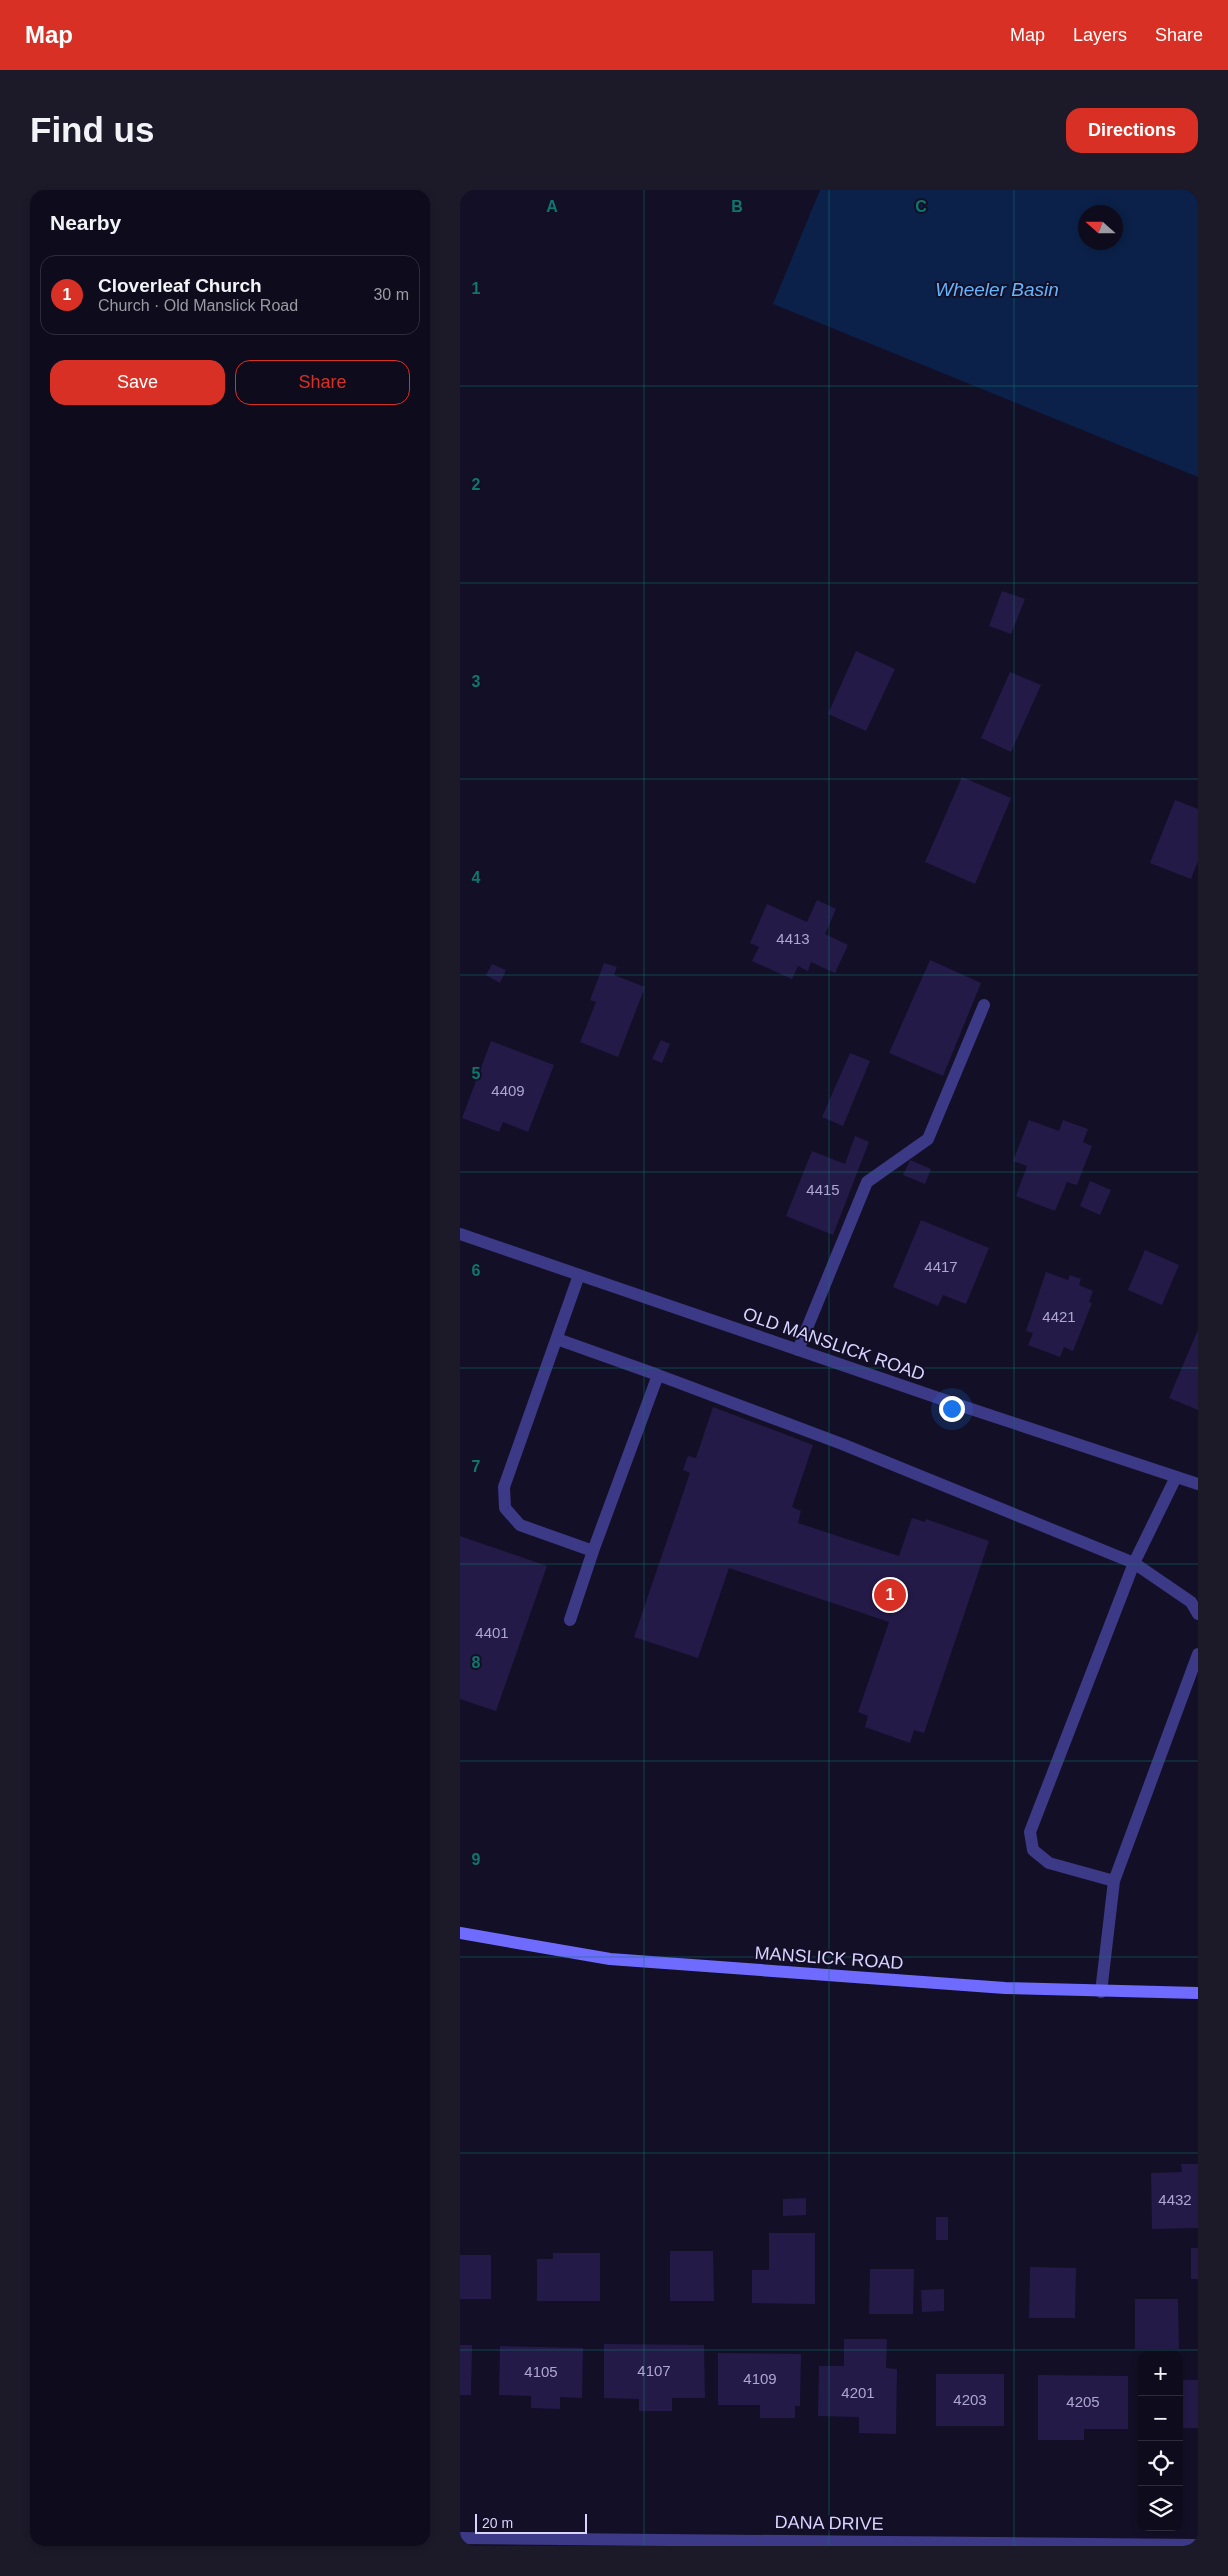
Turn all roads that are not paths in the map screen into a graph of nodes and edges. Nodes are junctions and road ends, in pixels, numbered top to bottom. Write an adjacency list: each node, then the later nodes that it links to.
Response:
1 (984, 1005): 5 (street)
2 (460, 1234): 3 (street, OLD MANSLICK ROAD)
3 (579, 1275): 4 (street); 5 (street, OLD MANSLICK ROAD)
4 (557, 1339): 6 (street); 9 (street)
5 (798, 1350): 7 (street, OLD MANSLICK ROAD)
6 (658, 1376): 9 (street); 10 (street)
7 (1176, 1477): 8 (street, OLD MANSLICK ROAD); 10 (street)
8 (1198, 1484)
9 (593, 1551): 12 (street)
10 (1134, 1563): 11 (street); 14 (street)
11 (1198, 1614)
12 (570, 1620)
13 (1198, 1654): 14 (street)
14 (1114, 1881): 16 (street)
15 (460, 1933): 16 (main road, MANSLICK ROAD)
16 (1101, 1992): 17 (main road, MANSLICK ROAD)
17 (1198, 1993)
18 (460, 2538): 19 (street, DANA DRIVE)
19 (781, 2543): 20 (street, DANA DRIVE)
20 (1198, 2545)

